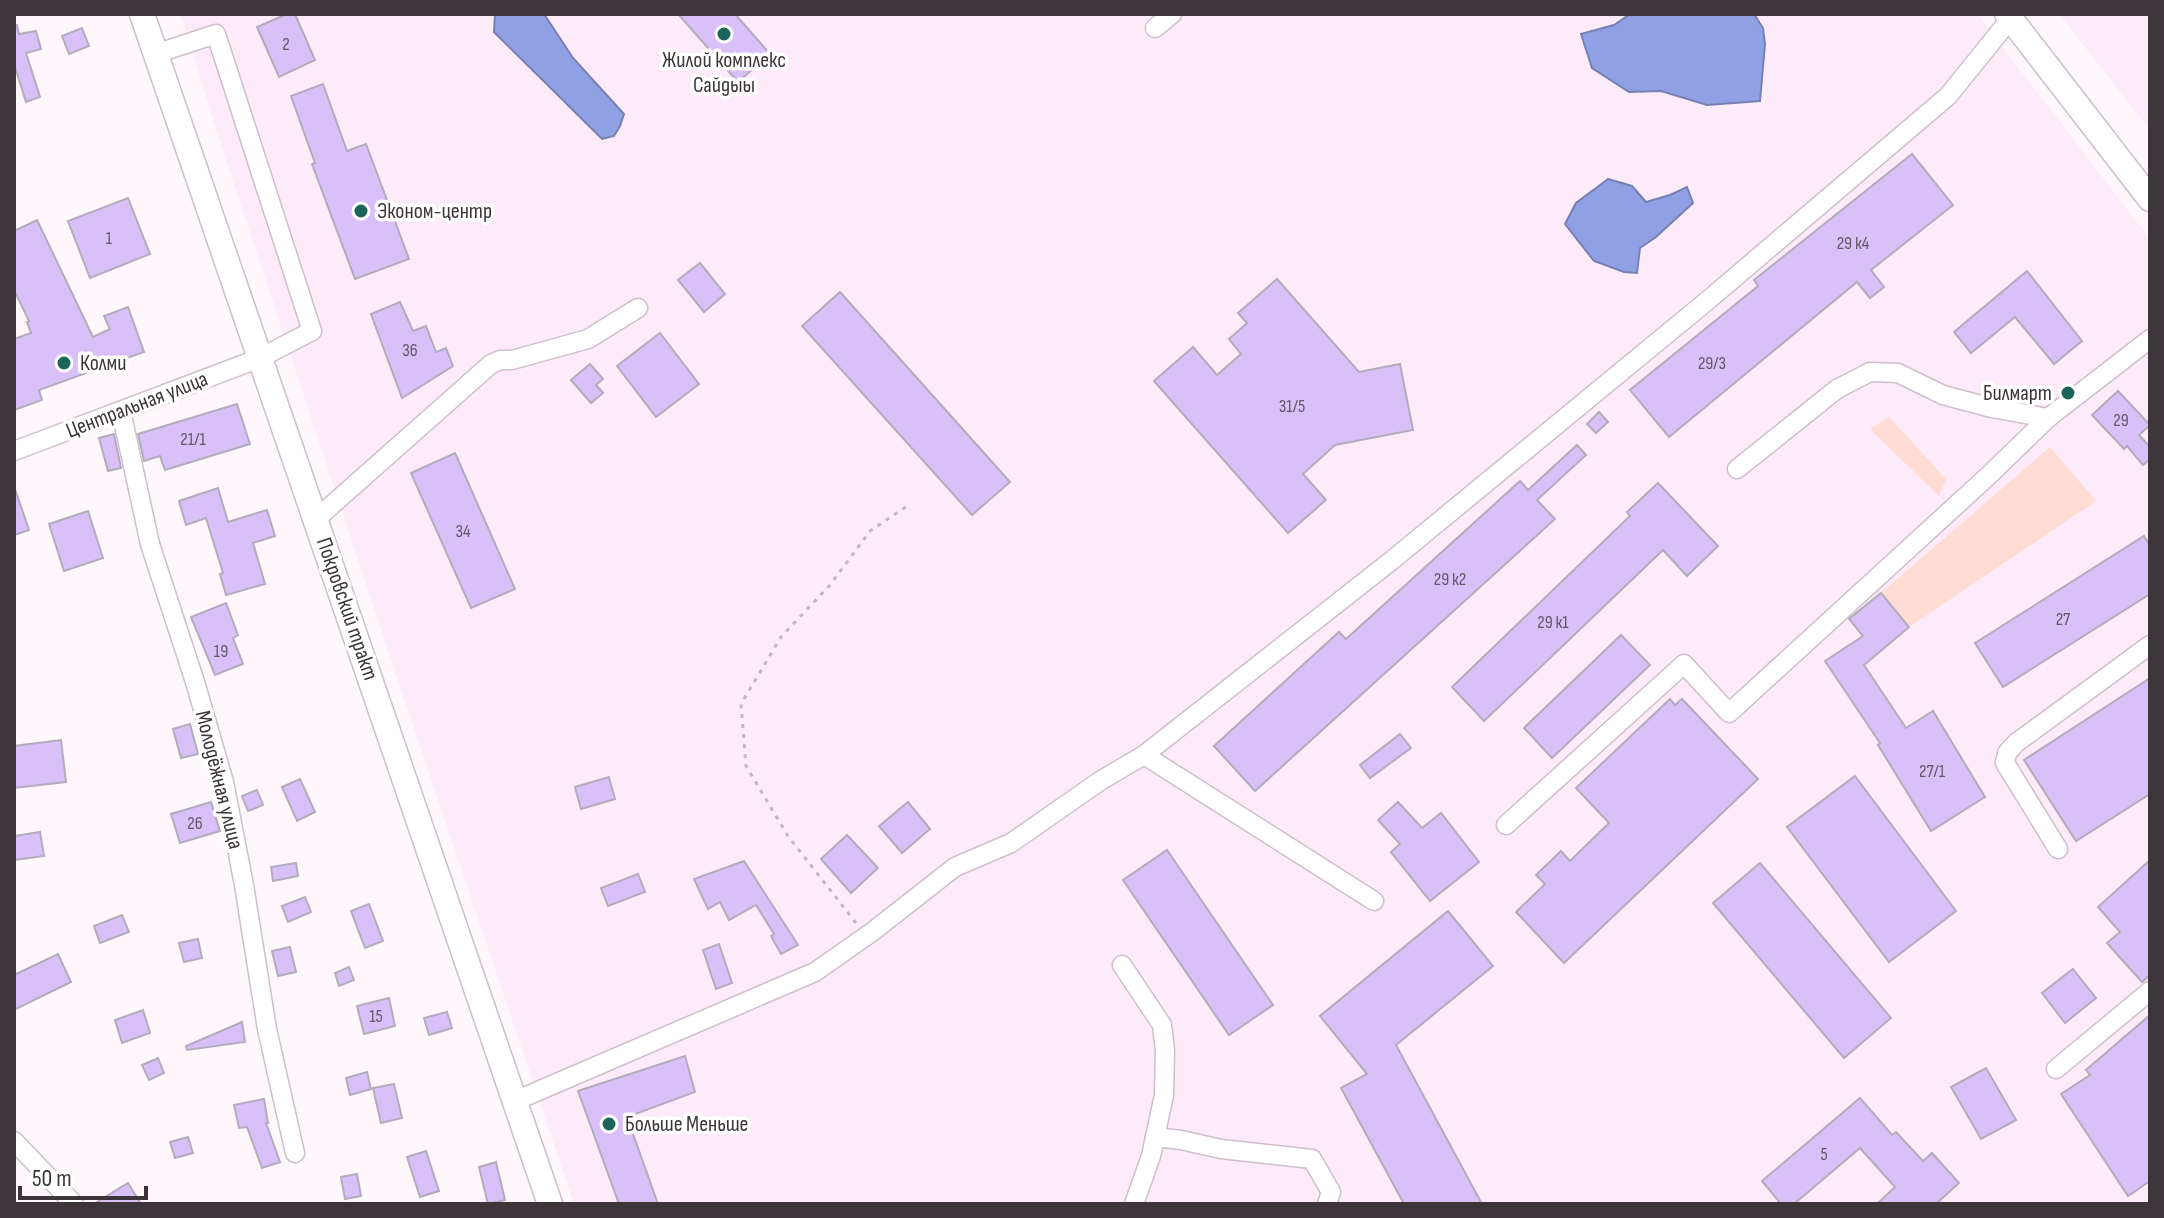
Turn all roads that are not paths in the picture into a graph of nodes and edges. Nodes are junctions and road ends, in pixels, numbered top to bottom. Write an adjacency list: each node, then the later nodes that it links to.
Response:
1 (142, 14): 5 (main road, Покровский тракт)
2 (1172, 14): 4 (street)
3 (2009, 16): 6 (main road); 16 (street)
4 (1155, 28)
5 (155, 54): 9 (main road, Покровский тракт); 9 (street, Центральная улица)
6 (2150, 199)
7 (638, 308): 14 (street)
8 (2150, 339): 11 (street)
9 (260, 358): 10 (street, Центральная улица); 14 (main road, Покровский тракт)
10 (121, 411): 12 (street, Центральная улица); 26 (street, Молодёжная улица)
11 (2048, 418): 13 (street); 17 (street)
12 (14, 451)
13 (1737, 469)
14 (316, 519): 23 (main road, Покровский тракт)
15 (2150, 645): 18 (street)
16 (1144, 755): 19 (street); 23 (street)
17 (1506, 825)
18 (2058, 849)
19 (1374, 901)
20 (1122, 965): 24 (street)
21 (2150, 991): 22 (street)
22 (2056, 1069)
23 (515, 1101): 28 (main road, Покровский тракт)
24 (1155, 1137): 29 (street); 30 (street)
25 (14, 1141): 27 (street)
26 (295, 1153)
27 (74, 1204)
28 (550, 1204)
29 (1134, 1204)
30 (1327, 1204)

